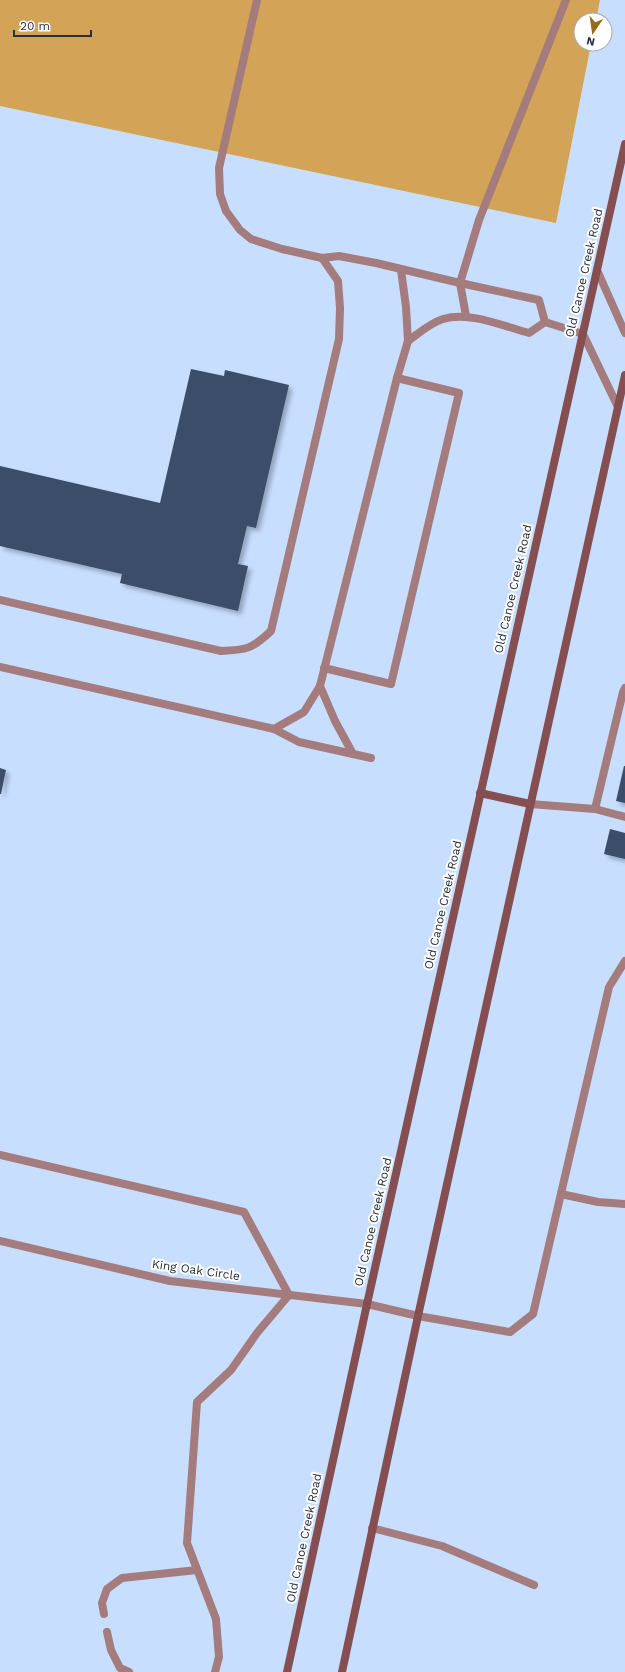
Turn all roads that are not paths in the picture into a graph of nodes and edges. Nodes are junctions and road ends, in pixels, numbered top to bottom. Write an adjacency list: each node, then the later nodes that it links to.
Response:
1 (257, 0): 4 (street)
2 (566, 0): 7 (street)
3 (625, 144): 6 (main road, Old Canoe Creek Road)
4 (322, 258): 5 (street); 16 (street)
5 (401, 270): 7 (street); 12 (street)
6 (597, 270): 10 (street); 11 (main road, Old Canoe Creek Road)
7 (460, 283): 8 (street); 9 (street)
8 (466, 316): 9 (street); 12 (street)
9 (545, 322): 11 (street)
10 (625, 333)
11 (583, 334): 15 (street); 24 (main road, Old Canoe Creek Road)
12 (408, 341): 14 (street)
13 (625, 375): 15 (main road)
14 (397, 378): 18 (street); 18 (street)
15 (618, 407): 25 (main road)
16 (0, 600)
17 (0, 667): 21 (street)
18 (324, 668): 19 (street)
19 (320, 686): 21 (street); 22 (street)
20 (625, 688): 26 (street)
21 (274, 729): 22 (street)
22 (353, 754): 23 (street)
23 (371, 758)
24 (480, 793): 25 (main road); 34 (main road, Old Canoe Creek Road)
25 (530, 804): 26 (street); 35 (main road)
26 (595, 809): 27 (street)
27 (625, 817)
28 (625, 960): 30 (street, King Oak Circle)
29 (0, 1155): 33 (street)
30 (561, 1194): 31 (street); 35 (street, King Oak Circle)
31 (625, 1204)
32 (0, 1241): 33 (street, King Oak Circle)
33 (289, 1295): 34 (street, King Oak Circle); 37 (street)
34 (367, 1304): 35 (street, King Oak Circle); 43 (main road, Old Canoe Creek Road)
35 (418, 1316): 36 (main road)
36 (372, 1528): 38 (street); 44 (main road)
37 (197, 1570): 39 (street); 42 (street)
38 (534, 1585)
39 (104, 1614)
40 (107, 1632): 41 (street)
41 (129, 1672)
42 (215, 1672)
43 (287, 1672)
44 (342, 1672)

